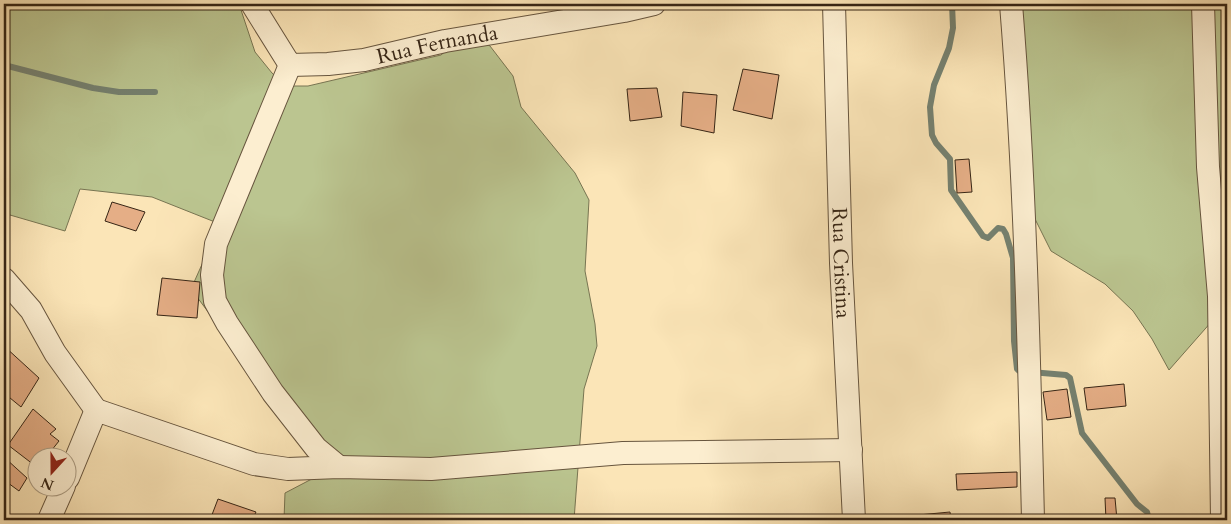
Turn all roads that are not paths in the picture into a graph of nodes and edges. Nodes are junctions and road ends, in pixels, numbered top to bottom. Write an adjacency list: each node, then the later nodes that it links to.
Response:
1 (252, 4): 6 (street)
2 (654, 4): 6 (street, Rua Fernanda)
3 (834, 4): 10 (street, Rua Cristina)
4 (1011, 4): 16 (street)
5 (1202, 4): 8 (street)
6 (290, 65): 12 (street)
7 (4, 279): 9 (street)
8 (1223, 296): 17 (street)
9 (96, 410): 11 (street); 12 (street)
10 (851, 450): 12 (street); 15 (street, Rua Cristina)
11 (78, 454)
12 (339, 467)
13 (60, 496): 14 (street)
14 (49, 520)
15 (854, 520)
16 (1033, 520)
17 (1222, 520)

